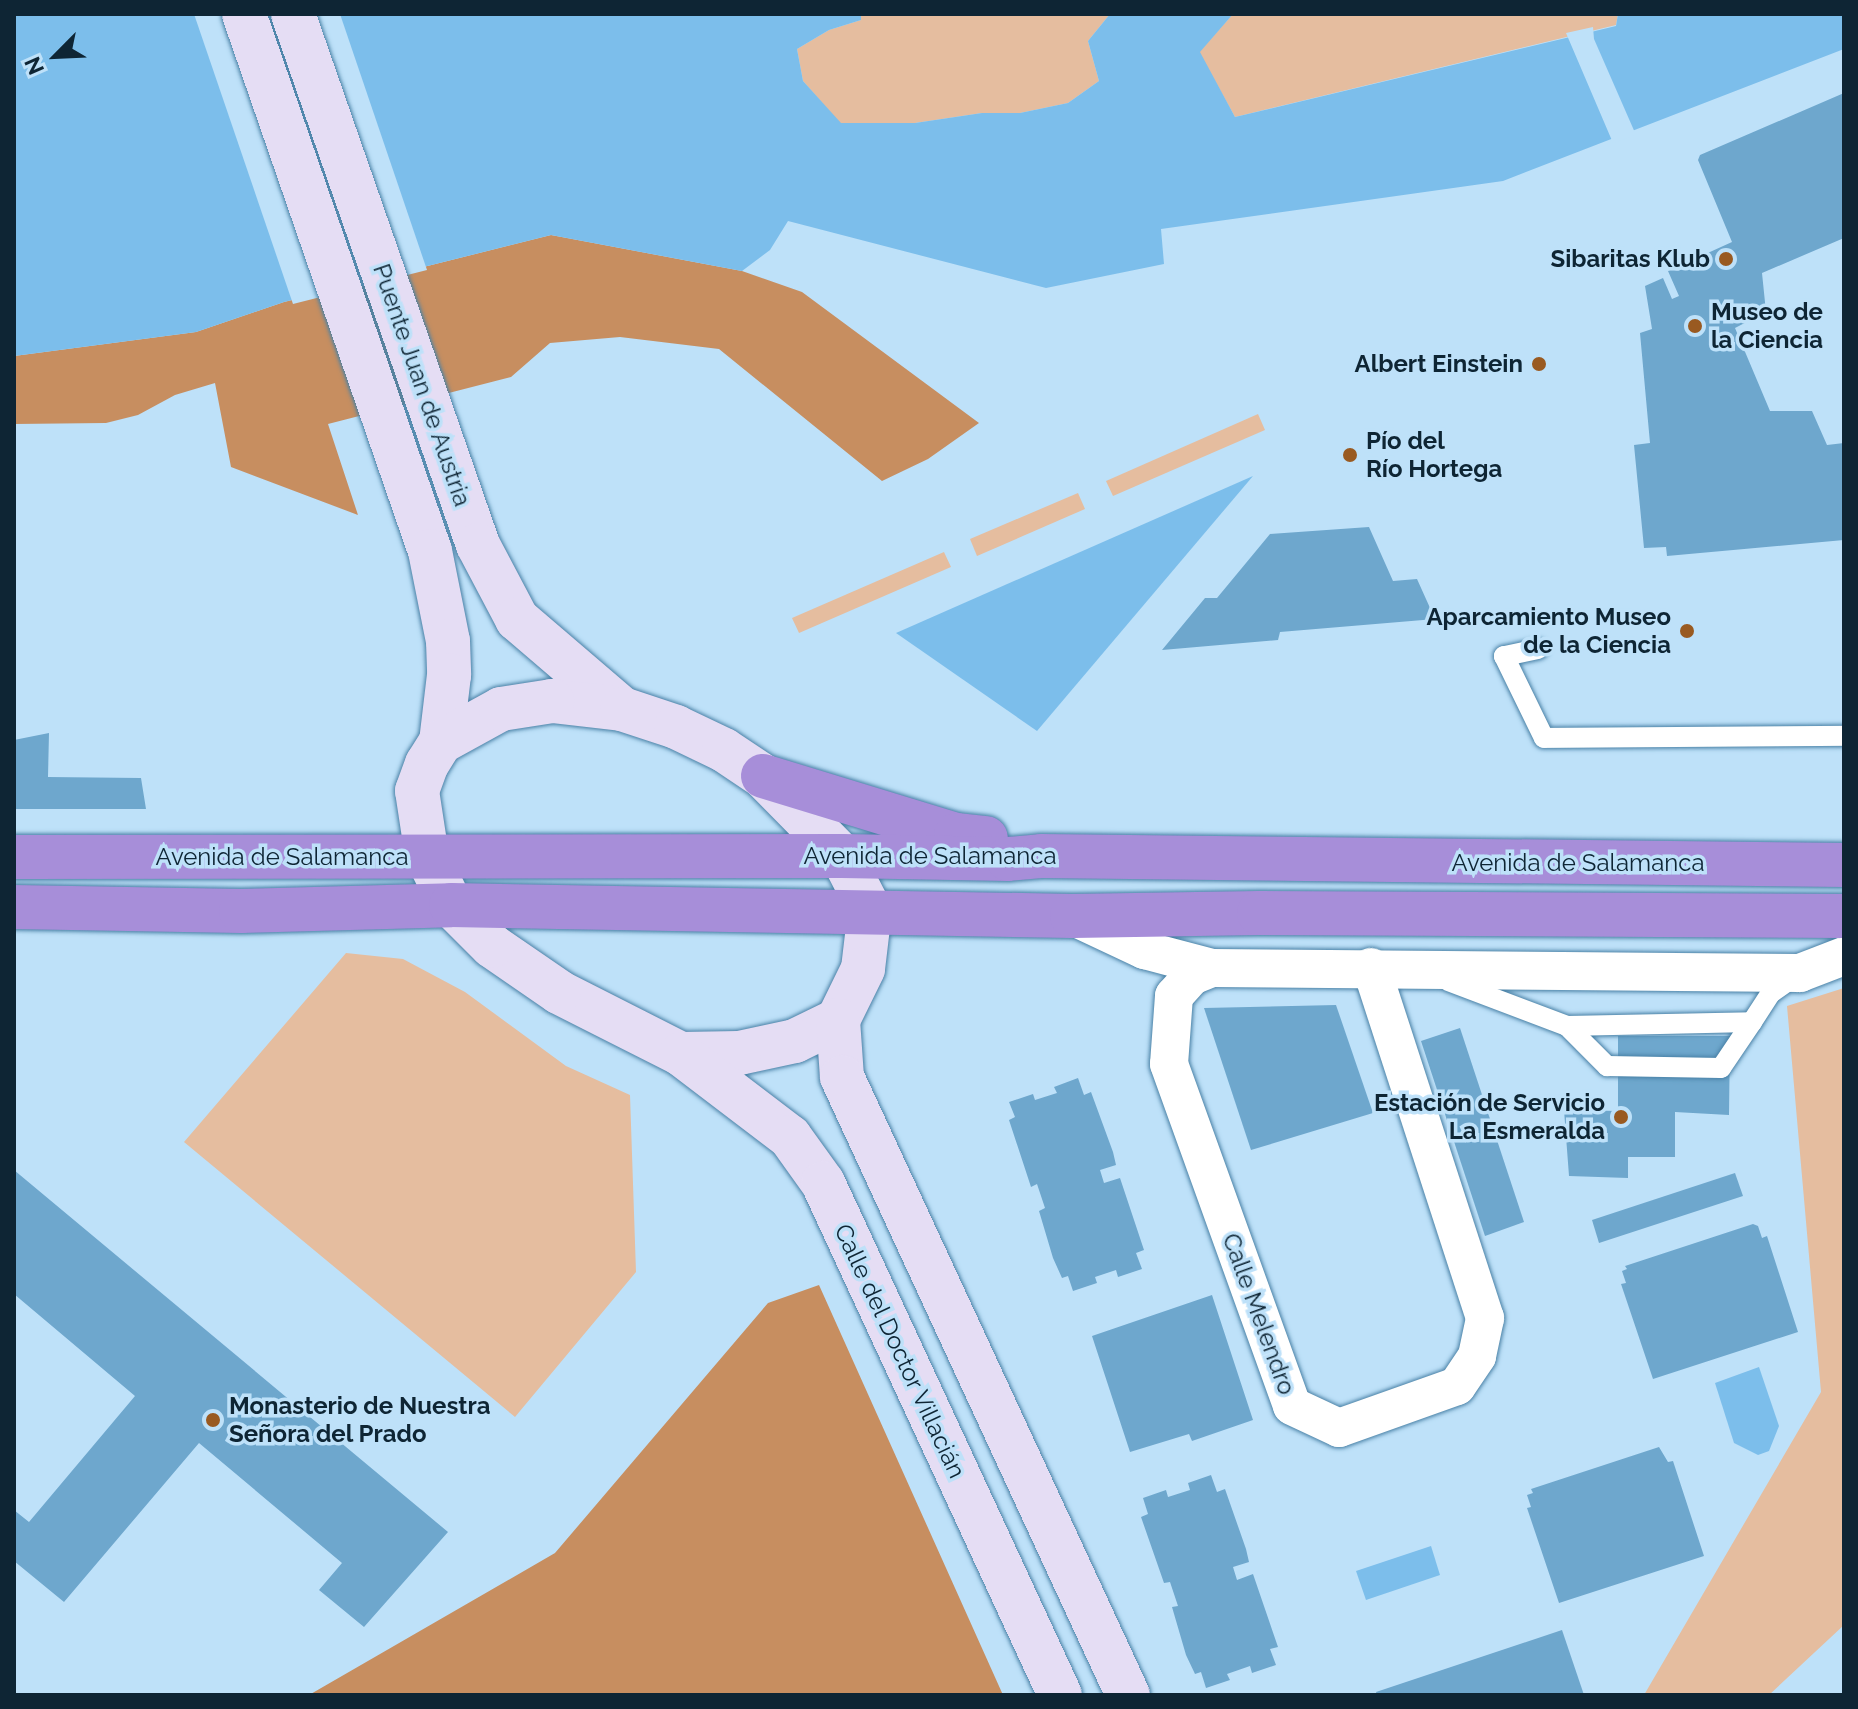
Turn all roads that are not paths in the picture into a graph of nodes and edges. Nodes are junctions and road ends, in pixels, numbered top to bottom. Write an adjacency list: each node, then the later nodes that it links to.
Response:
1 (244, 14): 6 (main road, Puente Juan de Austria)
2 (293, 14): 4 (main road, Puente Juan de Austria)
3 (1538, 649): 5 (lane)
4 (622, 709): 6 (main road); 7 (main road)
5 (1844, 736)
6 (441, 742): 8 (main road, Puente Juan de Austria)
7 (763, 776): 9 (main road); 10 (highway)
8 (427, 856): 9 (highway, Avenida de Salamanca); 11 (highway, Avenida de Salamanca); 13 (main road, Puente Juan de Austria)
9 (842, 856): 10 (highway, Avenida de Salamanca); 15 (main road)
10 (1041, 856): 12 (highway, Avenida de Salamanca)
11 (15, 857)
12 (1844, 865)
13 (451, 905): 14 (highway, Avenida de Salamanca); 15 (highway, Avenida de Salamanca); 25 (main road, Calle del Doctor Villacián)
14 (14, 907)
15 (870, 910): 16 (highway, Avenida de Salamanca); 22 (main road)
16 (1072, 916): 17 (highway, Avenida de Salamanca); 20 (street, Avenida de Salamanca)
17 (1844, 916)
18 (1844, 956): 21 (street, Avenida de Salamanca)
19 (1387, 967): 20 (street, Avenida de Salamanca); 20 (street, Calle Melendro); 21 (street, Avenida de Salamanca); 24 (lane)
20 (1212, 968)
21 (1800, 973): 23 (lane)
22 (838, 1020): 25 (main road); 27 (main road)
23 (1752, 1022): 24 (lane); 24 (lane)
24 (1567, 1026)
25 (681, 1054): 26 (main road, Calle del Doctor Villacián)
26 (1060, 1695)
27 (1128, 1695)

